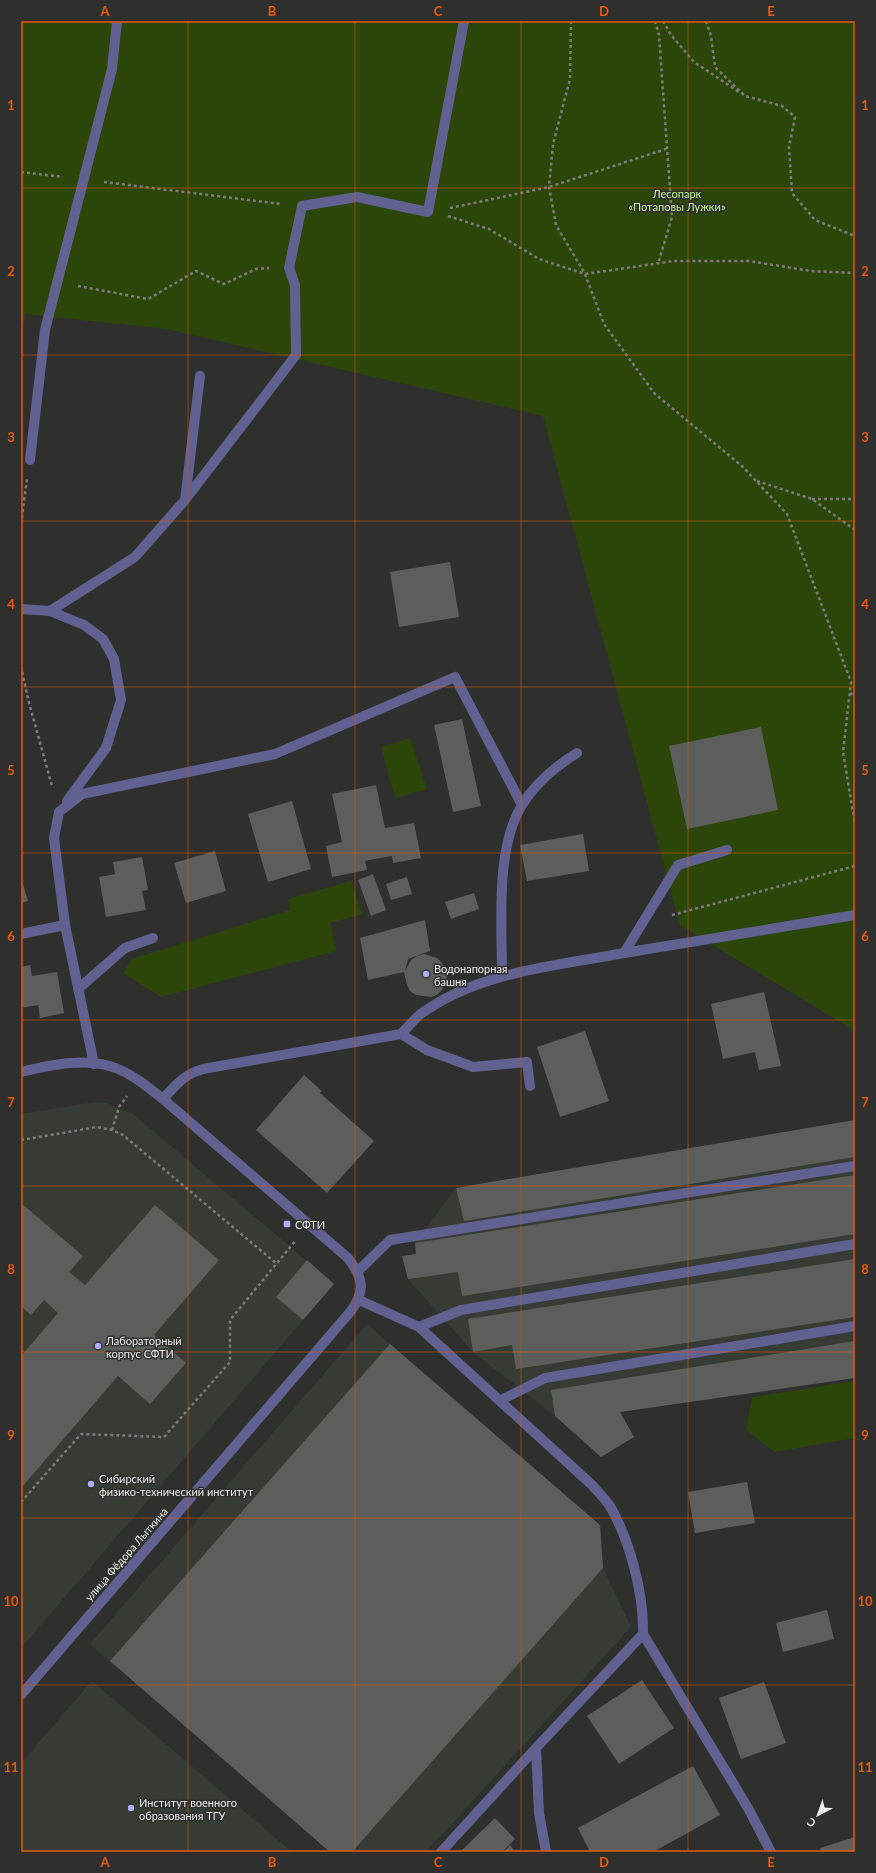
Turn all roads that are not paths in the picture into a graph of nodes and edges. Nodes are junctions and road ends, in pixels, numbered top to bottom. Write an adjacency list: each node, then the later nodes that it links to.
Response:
1 (117, 21): 4 (street)
2 (464, 21): 5 (street)
3 (200, 376): 5 (street)
4 (30, 460)
5 (185, 500): 7 (street)
6 (21, 609): 7 (street)
7 (50, 611): 10 (street)
8 (577, 753): 9 (street)
9 (522, 805): 10 (street); 17 (street)
10 (59, 812): 13 (street)
11 (727, 850): 16 (street)
12 (855, 915): 16 (street)
13 (65, 925): 14 (street); 18 (street)
14 (21, 934)
15 (154, 938): 18 (street)
16 (624, 953): 17 (street)
17 (502, 976): 19 (street)
18 (78, 989): 20 (street)
19 (401, 1034): 22 (street); 23 (street)
20 (94, 1064): 21 (street); 23 (street)
21 (21, 1072)
22 (530, 1086)
23 (164, 1099): 26 (street)
24 (855, 1166): 26 (street)
25 (855, 1244): 29 (street)
26 (358, 1271): 27 (street)
27 (359, 1300): 29 (street); 32 (street, улица Фёдора Лыткина)
28 (855, 1326): 30 (street)
29 (419, 1327): 30 (street)
30 (501, 1400): 31 (street)
31 (643, 1634): 33 (street); 36 (street)
32 (21, 1695)
33 (536, 1748): 34 (street); 35 (street)
34 (441, 1852)
35 (546, 1852)
36 (771, 1852)

